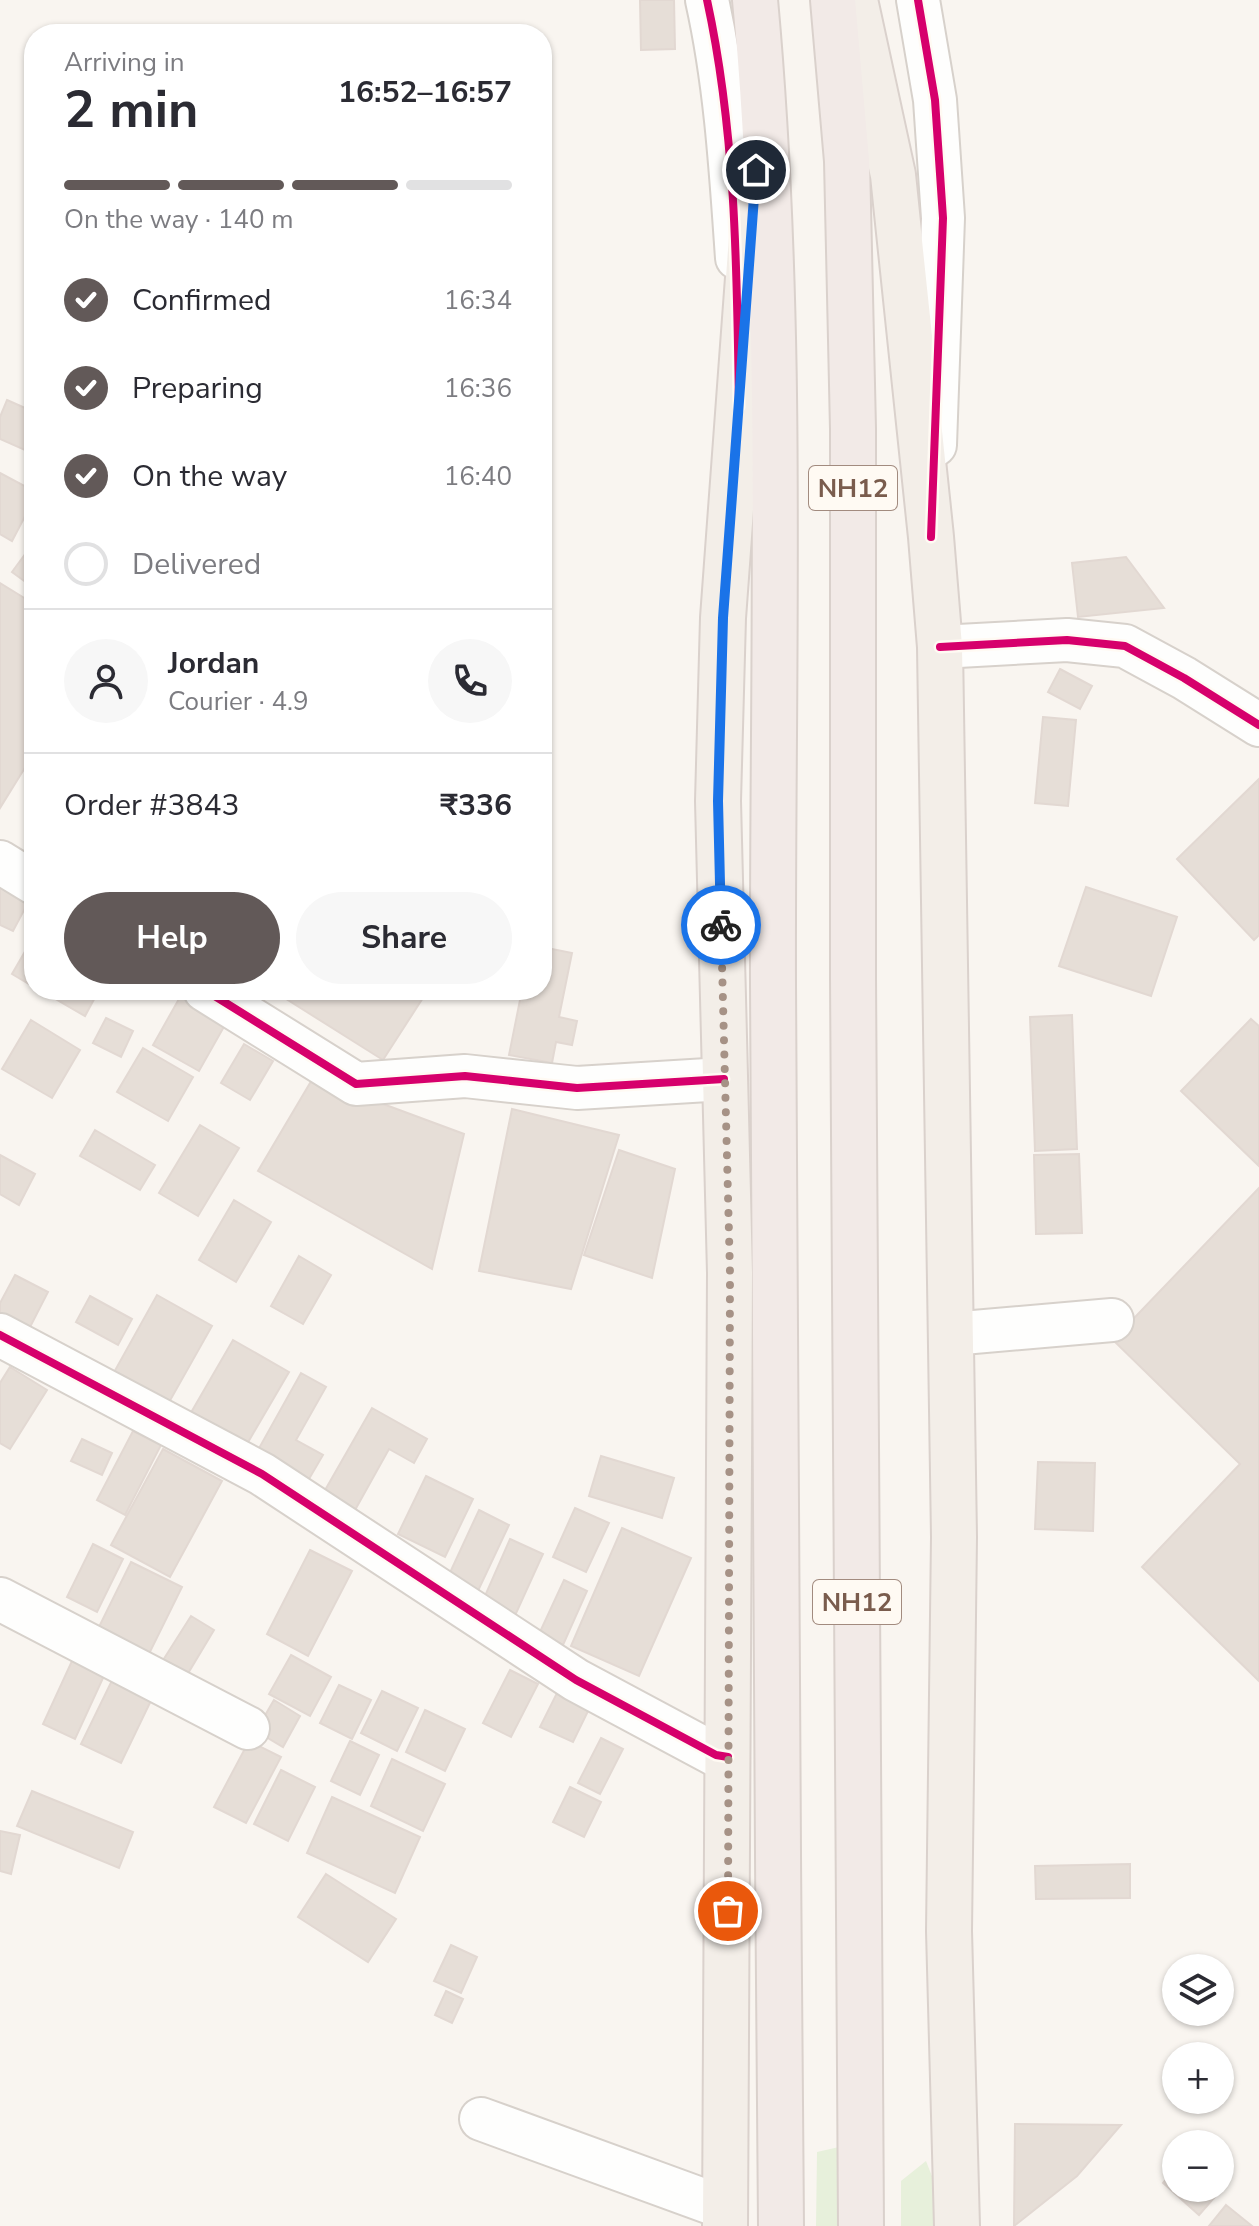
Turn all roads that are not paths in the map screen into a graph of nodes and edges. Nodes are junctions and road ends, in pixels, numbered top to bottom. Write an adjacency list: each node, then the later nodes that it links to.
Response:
1 (707, 0): 7 (street)
2 (755, 0): 6 (highway, NH12)
3 (833, 0): 24 (highway, NH12)
4 (855, 0): 8 (main road)
5 (918, 0): 8 (street)
6 (762, 81): 7 (main road); 23 (highway, NH12)
7 (739, 407): 14 (main road)
8 (931, 537): 9 (main road)
9 (940, 647): 10 (street); 16 (main road)
10 (1259, 725)
11 (0, 862): 12 (street)
12 (24, 877)
13 (221, 1000): 14 (street)
14 (724, 1079): 20 (main road)
15 (1112, 1320): 16 (street)
16 (951, 1334): 25 (main road)
17 (0, 1335): 20 (street)
18 (0, 1599): 19 (street)
19 (248, 1728)
20 (728, 1757): 22 (main road)
21 (481, 2119): 22 (street)
22 (725, 2217)
23 (781, 2226)
24 (861, 2226)
25 (957, 2226)

